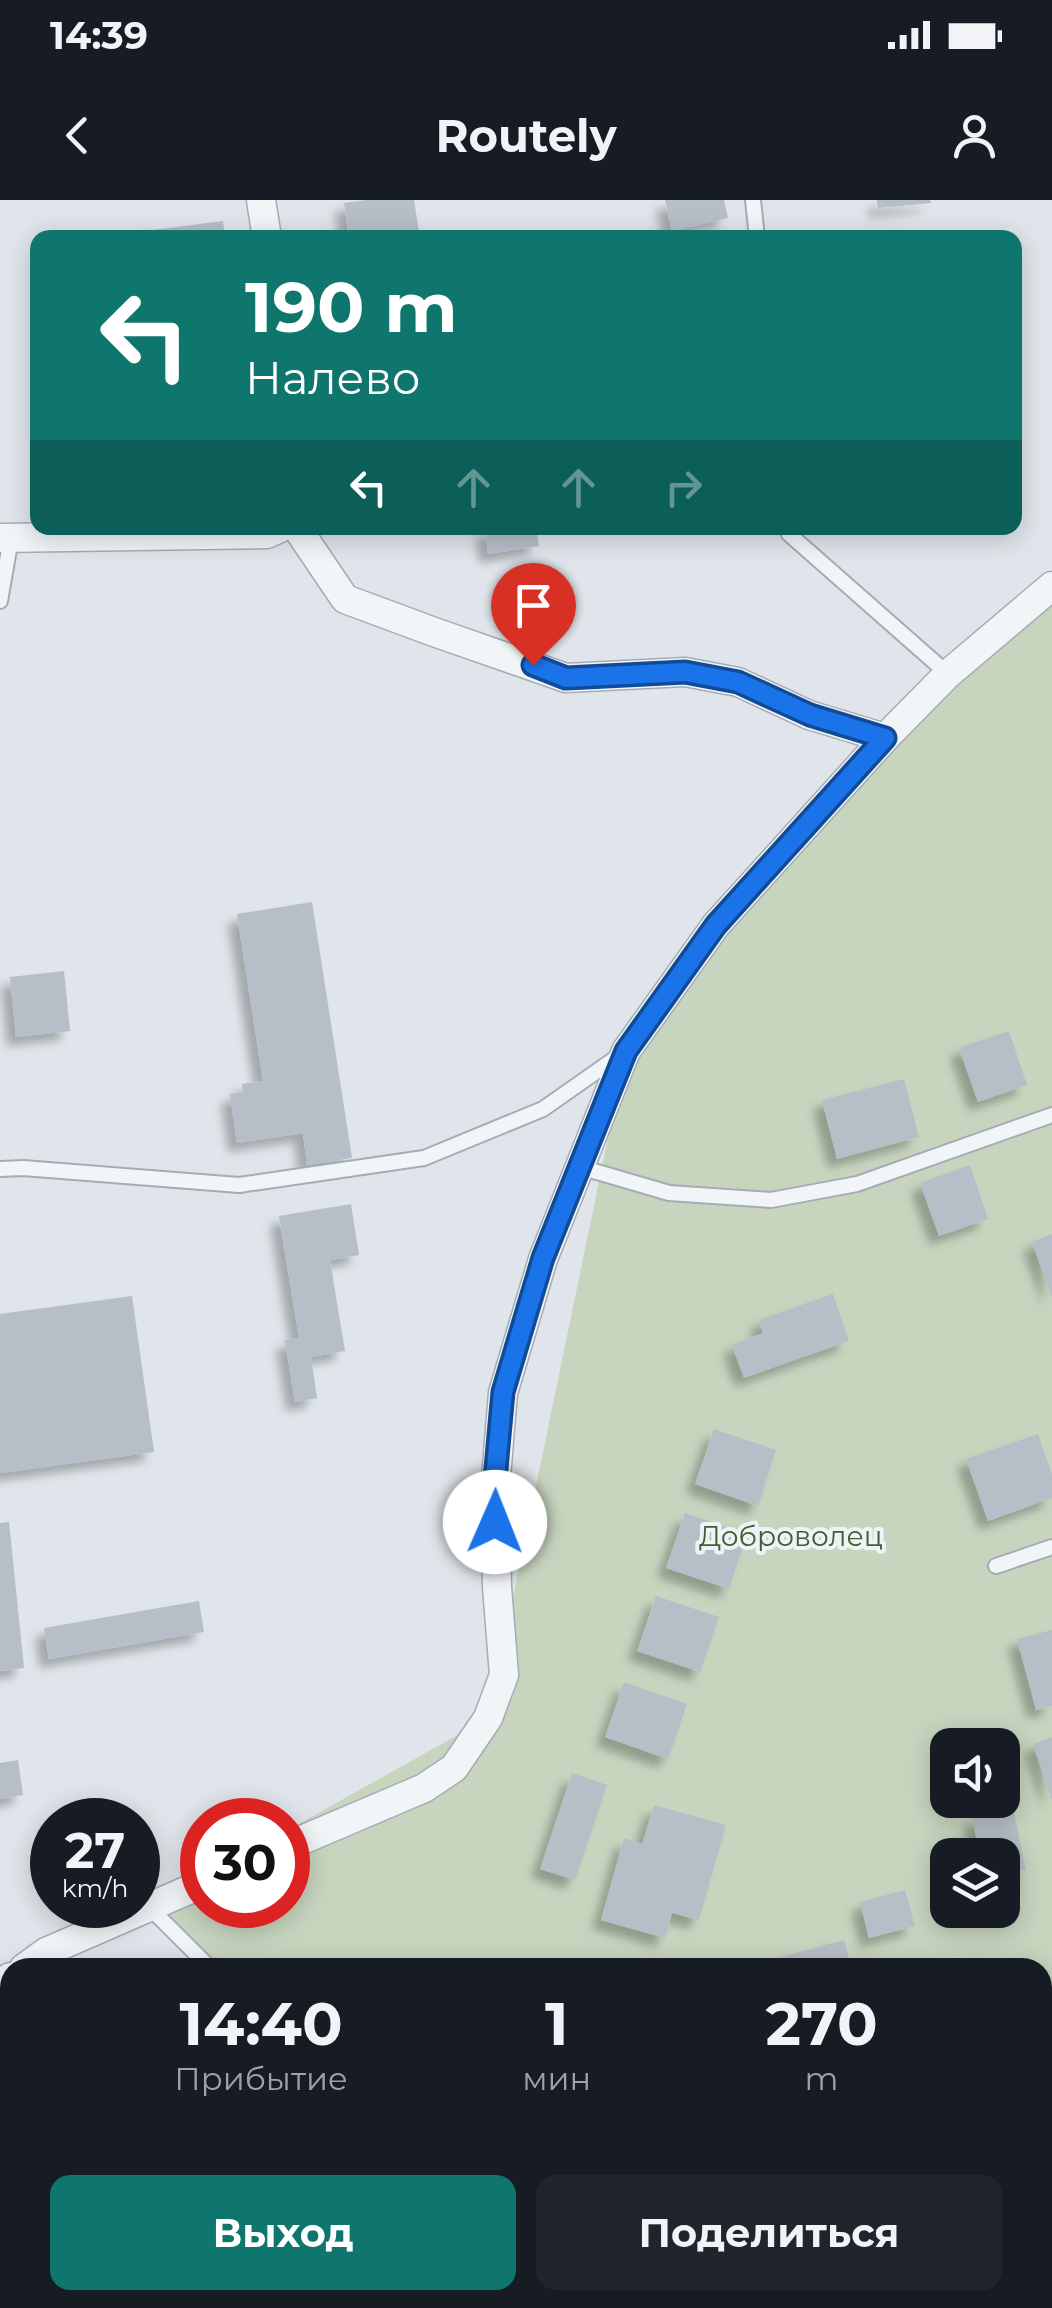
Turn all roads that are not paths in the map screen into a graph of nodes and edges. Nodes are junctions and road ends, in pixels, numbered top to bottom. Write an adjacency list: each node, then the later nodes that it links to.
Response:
1 (261, 200): 3 (street)
2 (753, 200): 4 (lane)
3 (265, 230)
4 (757, 230)
5 (202, 535): 8 (street)
6 (302, 535): 12 (street)
7 (790, 535): 11 (lane)
8 (6, 538): 10 (lane)
9 (1052, 586): 11 (street)
10 (0, 601)
11 (948, 674): 12 (street)
12 (885, 738): 13 (street)
13 (626, 1051): 15 (street); 16 (lane)
14 (1052, 1114): 15 (lane)
15 (580, 1167): 19 (street)
16 (0, 1169)
17 (1052, 1547): 18 (lane)
18 (996, 1566)
19 (310, 1837)
20 (160, 1919): 23 (lane)
21 (102, 1928): 22 (street)
22 (38, 1958)
23 (200, 1958)

